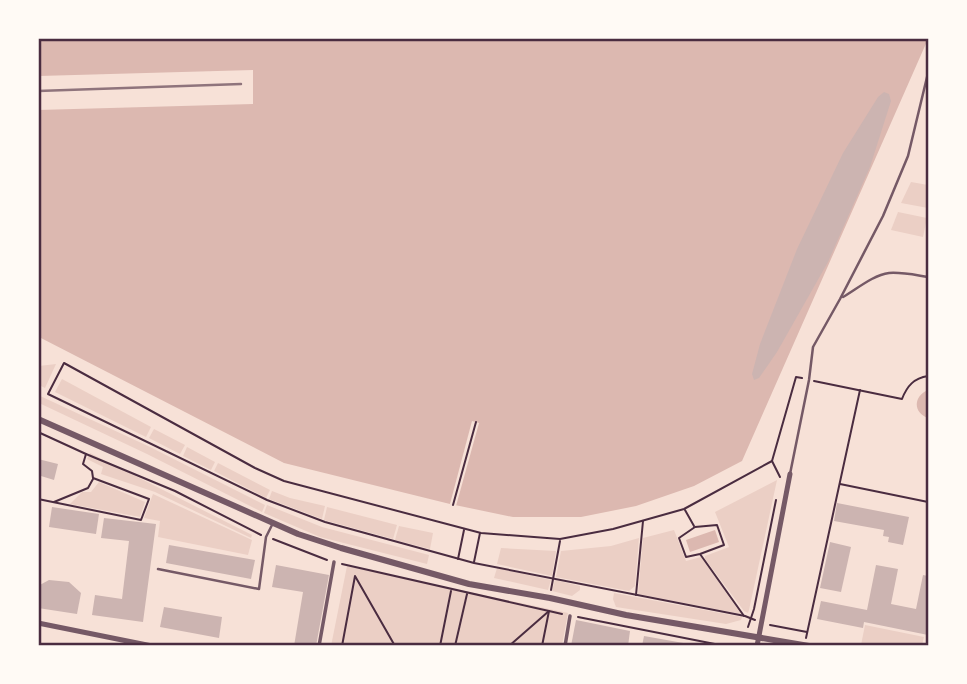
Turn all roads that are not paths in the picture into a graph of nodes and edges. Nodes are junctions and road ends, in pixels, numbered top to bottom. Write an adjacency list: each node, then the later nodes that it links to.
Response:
1 (928, 74): 3 (lane)
2 (929, 278): 3 (lane)
3 (840, 299): 5 (lane)
4 (38, 419): 6 (street)
5 (790, 474): 11 (street)
6 (273, 523): 8 (lane); 11 (street)
7 (334, 562): 15 (street)
8 (158, 569)
9 (570, 616): 16 (street)
10 (38, 623): 14 (street)
11 (759, 637): 12 (street); 17 (street)
12 (793, 644): 13 (street)
13 (806, 645)
14 (152, 646)
15 (319, 646)
16 (565, 646)
17 (757, 646)

